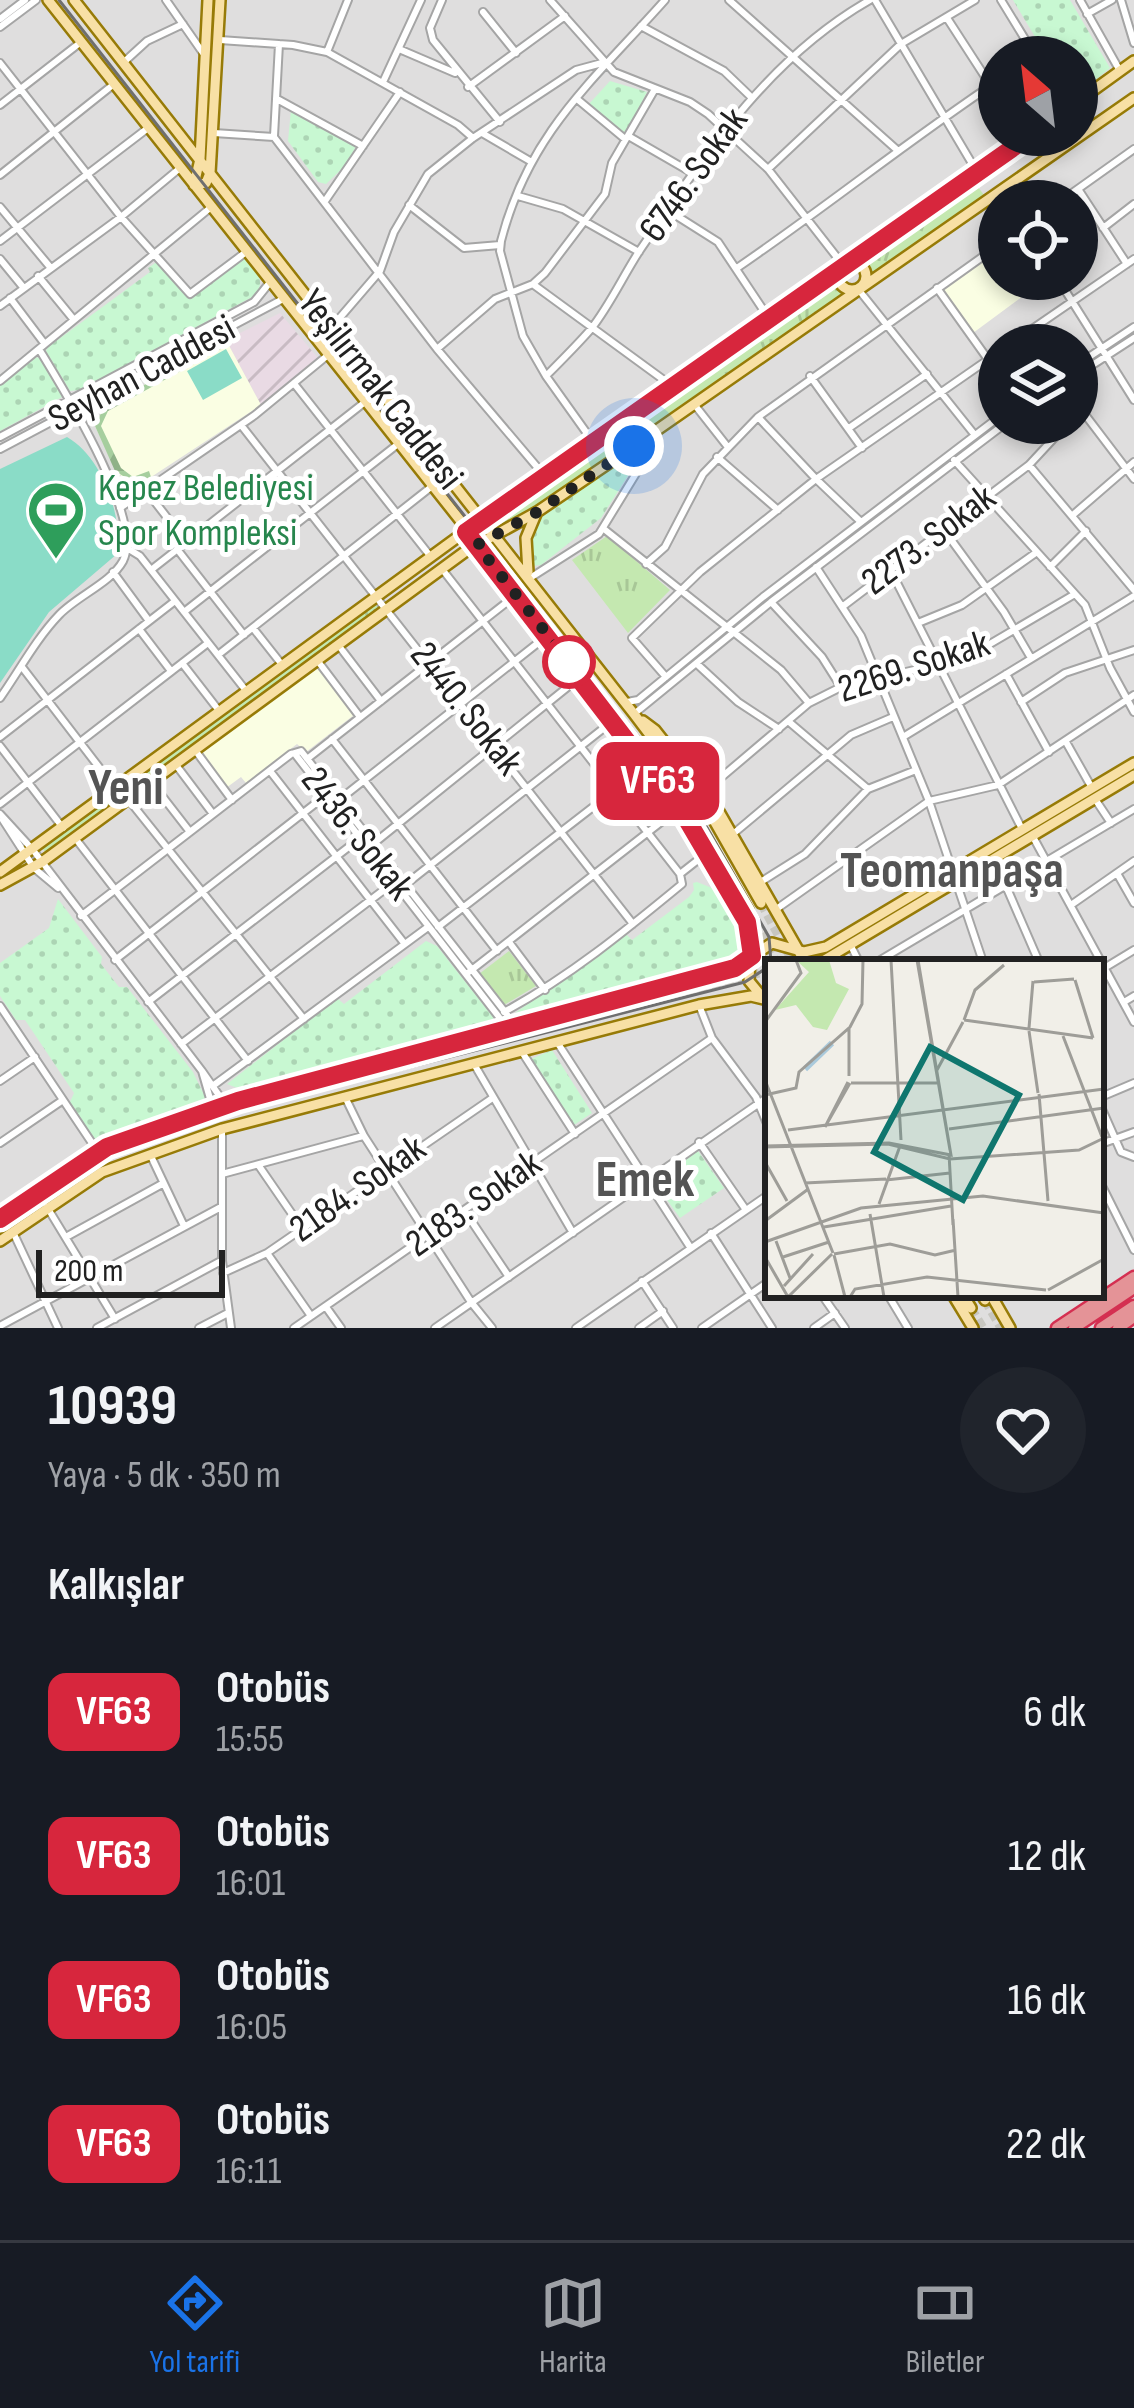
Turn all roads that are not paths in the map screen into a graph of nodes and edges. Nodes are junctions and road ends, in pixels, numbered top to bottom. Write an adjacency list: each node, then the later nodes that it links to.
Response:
1 (25, 0): 24 (street)
2 (35, 0): 24 (street)
3 (48, 0): 29 (main road, Yeşilırmak Caddesi)
4 (74, 0): 39 (main road, Yeşilırmak Caddesi)
5 (166, 0): 25 (street)
6 (208, 0): 36 (main road)
7 (220, 0): 28 (main road)
8 (334, 0): 18 (street)
9 (422, 0): 19 (street); 33 (street)
10 (665, 0): 26 (street)
11 (729, 0): 37 (street)
12 (872, 0): 31 (street); 37 (street, 6746. Sokak)
13 (975, 0): 23 (street)
14 (1001, 0): 27 (street)
15 (1080, 0): 21 (street)
16 (1116, 0): 21 (street); 32 (street)
17 (556, 2): 22 (street)
18 (346, 3): 34 (street)
19 (440, 4): 44 (street)
20 (483, 12): 35 (street)
21 (1087, 14): 43 (street)
22 (565, 16): 35 (street); 42 (street)
23 (947, 17): 31 (street); 38 (street)
24 (0, 23)
25 (183, 24): 36 (street); 39 (street)
26 (641, 26): 42 (street); 53 (street)
27 (1022, 36)
28 (216, 40): 30 (street); 64 (main road)
29 (81, 42): 46 (main road, Yeşilırmak Caddesi); 49 (street)
30 (279, 44): 34 (street); 55 (street)
31 (901, 44): 57 (street); 59 (street)
32 (1134, 44)
33 (398, 49): 44 (street); 45 (street)
34 (327, 52): 45 (street)
35 (516, 53): 47 (street)
36 (205, 56): 73 (main road)
37 (790, 56): 53 (street, 6746. Sokak); 57 (street)
38 (978, 60)
39 (124, 62): 73 (main road, Yeşilırmak Caddesi)
40 (1134, 62): 43 (main road)
41 (0, 63): 49 (street)
42 (604, 63): 50 (street); 56 (street); 60 (street)
43 (1120, 71): 48 (main road)
44 (457, 73): 47 (street)
45 (383, 82): 51 (street)
46 (114, 84): 61 (main road, Yeşilırmak Caddesi); 63 (street)
47 (468, 87): 60 (street)
48 (1098, 87)
49 (20, 89): 58 (street); 63 (street)
50 (655, 89): 62 (street); 68 (street)
51 (400, 92): 67 (street); 69 (street)
52 (978, 94): 59 (street)
53 (750, 96): 62 (street, 6746. Sokak)
54 (1134, 98): 83 (main road)
55 (277, 99): 66 (street); 69 (street)
56 (577, 99): 68 (street); 74 (street)
57 (841, 100): 70 (street); 77 (street)
58 (0, 105)
59 (943, 117): 70 (street); 79 (street)
60 (500, 122): 65 (street)
61 (148, 128): 76 (main road, Yeşilırmak Caddesi); 82 (street)
62 (726, 131): 77 (street); 80 (street, 6746. Sokak)
63 (54, 132): 81 (street); 82 (street)
64 (214, 133): 66 (street); 78 (main road)
65 (482, 133): 67 (street); 74 (street)
66 (274, 136): 87 (street)
67 (473, 138): 89 (street)
68 (627, 138): 80 (street); 97 (street)
69 (363, 146): 87 (street)
70 (896, 149): 96 (street)
71 (1130, 152): 75 (street); 84 (street)
72 (1001, 156): 79 (main road)
73 (200, 159): 78 (main road, Yeşilırmak Caddesi); 85 (main road)
74 (530, 160): 86 (street)
75 (1134, 166)
76 (180, 168): 85 (main road, Yeşilırmak Caddesi); 94 (street)
77 (768, 169): 96 (street)
78 (210, 173): 85 (main road); 129 (main road, Yeşilırmak Caddesi)
79 (978, 173): 108 (main road)
80 (694, 174): 92 (street, 6746. Sokak)
81 (0, 175)
82 (88, 175): 94 (street); 99 (street)
83 (1024, 180)
84 (1091, 180)
85 (194, 185): 91 (main road, Yeşilırmak Caddesi)
86 (516, 196): 97 (street); 101 (street)
87 (325, 201): 111 (street)
88 (1134, 204): 98 (street)
89 (409, 205): 101 (street); 111 (street)
90 (0, 207): 99 (street)
91 (211, 208): 102 (main road, Yeşilırmak Caddesi); 104 (street)
92 (669, 211): 103 (street, 6746. Sokak); 110 (street)
93 (978, 212): 117 (main road)
94 (121, 218): 104 (street); 109 (street)
95 (1098, 219): 98 (street)
96 (809, 220): 108 (street); 110 (street)
97 (585, 221): 103 (street); 114 (street)
98 (1103, 227): 107 (street)
99 (16, 228): 100 (street); 109 (street)
100 (0, 241)
101 (500, 245): 118 (street)
102 (246, 252): 104 (street); 113 (main road, Yeşilırmak Caddesi)
103 (639, 252): 127 (street, 6746. Sokak)
104 (155, 256): 125 (street)
105 (0, 259): 115 (street)
106 (978, 259): 116 (street)
107 (1130, 261): 121 (street)
108 (843, 265): 117 (main road); 117 (main road); 123 (main road)
109 (50, 267): 112 (street)
110 (737, 268): 123 (street)
111 (380, 271): 129 (street); 133 (street)
112 (38, 276): 115 (street); 125 (street)
113 (271, 280): 120 (main road, Yeşilırmak Caddesi); 146 (street, Seyhan Caddesi)
114 (533, 284): 118 (street); 127 (street)
115 (22, 287): 119 (street)
116 (937, 288): 124 (street); 131 (street)
117 (859, 289): 124 (street); 149 (main road)
118 (511, 293): 133 (street); 140 (street)
119 (10, 298): 122 (street); 132 (street)
120 (284, 298): 136 (main road, Yeşilırmak Caddesi); 150 (street, Seyhan Caddesi)
121 (1073, 301): 126 (street); 134 (street)
122 (0, 306)
123 (770, 320): 144 (main road)
124 (888, 321): 139 (street); 141 (street)
125 (75, 322): 132 (street)
126 (1040, 324)
127 (592, 327): 140 (street, 6746. Sokak); 144 (street)
128 (1134, 327): 134 (street)
129 (331, 328): 186 (main road, Yeşilırmak Caddesi)
130 (1134, 338): 134 (street)
131 (978, 345)
132 (42, 346): 142 (street); 146 (street)
133 (437, 349): 173 (street)
134 (1104, 351): 135 (street); 137 (street); 147 (street)
135 (1098, 354)
136 (328, 355): 143 (street); 148 (main road, Yeşilırmak Caddesi)
137 (1098, 356)
138 (978, 366): 145 (street)
139 (927, 374): 145 (street); 153 (street)
140 (546, 376): 160 (street)
141 (810, 376): 151 (street); 153 (street)
142 (0, 381)
143 (295, 384): 152 (street); 154 (street)
144 (672, 386): 160 (main road)
145 (941, 393): 157 (street); 165 (street)
146 (70, 400): 150 (street); 158 (street, Seyhan Caddesi)
147 (1134, 400)
148 (365, 402): 154 (street); 161 (main road, Yeşilırmak Caddesi)
149 (694, 404): 163 (main road); 164 (street)
150 (75, 410): 166 (street, Seyhan Caddesi); 176 (street)
151 (758, 417): 164 (street); 174 (street)
152 (242, 425): 171 (street); 178 (street)
153 (849, 428): 165 (street)
154 (330, 429): 171 (street); 172 (street)
155 (1098, 431): 170 (street)
156 (978, 432): 157 (street)
157 (974, 434): 187 (street)
158 (0, 437)
159 (978, 440): 168 (street)
160 (592, 441): 173 (main road)
161 (398, 444): 172 (street); 177 (main road, Yeşilırmak Caddesi)
162 (1048, 444): 169 (street, 2273. Sokak)
163 (634, 446): 182 (main road); 188 (street)
164 (727, 446): 167 (street)
165 (862, 448): 174 (street)
166 (0, 449)
167 (717, 457): 181 (street); 200 (street)
168 (954, 460): 179 (street); 201 (street)
169 (1029, 465): 179 (street, 2273. Sokak); 185 (street)
170 (1130, 465): 175 (street); 185 (street)
171 (277, 471): 183 (street); 193 (street)
172 (364, 471): 183 (street); 184 (street)
173 (543, 474): 186 (main road)
174 (816, 479): 181 (street); 187 (street)
175 (1134, 479)
176 (110, 480): 178 (street); 180 (street)
177 (431, 487): 184 (street); 191 (main road, Yeşilırmak Caddesi)
178 (143, 491): 180 (street); 193 (street)
179 (986, 496): 189 (street, 2273. Sokak); 197 (street)
180 (120, 508): 195 (street)
181 (778, 510): 210 (street)
182 (537, 512): 192 (main road); 207 (main road)
183 (310, 513): 198 (street); 209 (street)
184 (397, 514): 198 (street); 199 (street)
185 (1074, 514): 190 (street)
186 (483, 520): 191 (main road); 192 (main road, Yeşilırmak Caddesi)
187 (861, 522): 226 (street)
188 (604, 529): 200 (street); 207 (street)
189 (944, 530): 205 (street, 2273. Sokak); 208 (street)
190 (1087, 530): 202 (street); 211 (street)
191 (466, 532): 194 (main road, Yeşilırmak Caddesi); 199 (main road)
192 (496, 537): 194 (main road); 207 (main road, Yeşilırmak Caddesi)
193 (186, 542): 196 (street)
194 (477, 545): 203 (main road); 213 (main road, Yeşilırmak Caddesi)
195 (126, 548): 204 (street); 206 (street)
196 (177, 549): 204 (street); 209 (street)
197 (1037, 552): 202 (street); 208 (street)
198 (344, 556): 214 (street); 224 (street)
199 (431, 557): 214 (main road)
200 (646, 565): 210 (street)
201 (816, 567): 216 (street); 217 (street)
202 (1050, 567): 212 (street)
203 (442, 568): 218 (main road); 222 (street)
204 (151, 570): 215 (street)
205 (891, 571): 217 (street, 2273. Sokak); 223 (street)
206 (112, 572): 221 (street); 243 (street)
207 (530, 578): 255 (main road, Yeşilırmak Caddesi)
208 (986, 589): 223 (street); 227 (street)
209 (211, 592): 219 (street); 228 (street)
210 (681, 592): 226 (street); 247 (street)
211 (1134, 593): 220 (street)
212 (1075, 594): 220 (street); 227 (street, 2269. Sokak)
213 (516, 595): 222 (street); 229 (main road, Yeşilırmak Caddesi)
214 (377, 597): 218 (street, 2440. Sokak); 241 (main road)
215 (175, 601): 219 (street); 221 (street)
216 (771, 602): 226 (street); 249 (street)
217 (842, 607): 248 (street)
218 (387, 609): 231 (main road); 240 (street, 2440. Sokak)
219 (184, 612): 230 (street)
220 (1091, 620): 234 (street); 235 (street)
221 (149, 621): 225 (street)
222 (483, 621): 238 (street); 240 (street)
223 (918, 622): 242 (street)
224 (253, 628): 228 (street); 241 (street)
225 (139, 629): 244 (street); 253 (street)
226 (728, 631): 237 (street); 257 (street)
227 (1015, 632): 234 (street); 242 (street, 2269. Sokak)
228 (244, 634): 233 (street)
229 (548, 635): 238 (street); 246 (main road, Yeşilırmak Caddesi)
230 (208, 643): 233 (street); 239 (street)
231 (338, 645): 236 (main road); 254 (street)
232 (1134, 650): 235 (street)
233 (218, 655): 250 (street)
234 (1030, 658): 245 (street)
235 (1106, 658): 251 (street); 256 (street)
236 (316, 660): 265 (street); 276 (main road)
237 (693, 660): 247 (street); 263 (street); 268 (street)
238 (515, 662): 258 (street); 259 (street)
239 (182, 663): 244 (street); 261 (street)
240 (430, 663): 254 (street); 258 (street, 2440. Sokak)
241 (283, 666): 250 (main road)
242 (938, 666): 248 (street, 2269. Sokak); 260 (street)
243 (22, 667): 252 (street); 253 (street)
244 (171, 671): 271 (street)
245 (1006, 674): 256 (street); 260 (street)
246 (580, 677): 259 (street); 266 (main road, Yeşilırmak Caddesi)
247 (666, 677): 255 (street)
248 (878, 679): 249 (street, 2269. Sokak); 264 (street)
249 (841, 687): 257 (street, 2269. Sokak)
250 (247, 692): 261 (main road)
251 (1131, 697): 262 (street); 272 (street)
252 (0, 698)
253 (48, 700): 271 (street); 275 (street)
254 (381, 700): 265 (street)
255 (623, 701): 263 (main road, Yeşilırmak Caddesi)
256 (1021, 702): 277 (street)
257 (809, 703): 267 (street, 2269. Sokak)
258 (462, 704): 273 (street, 2440. Sokak); 287 (street)
259 (547, 704): 273 (street); 274 (street)
260 (958, 705): 269 (street); 290 (street)
261 (220, 712): 292 (main road)
262 (1134, 712)
263 (634, 714): 295 (main road); 338 (main road, Yeşilırmak Caddesi)
264 (894, 716): 269 (street); 279 (street)
265 (360, 717): 270 (street)
266 (614, 720): 274 (street); 283 (main road); 342 (main road)
267 (788, 721): 268 (street, 2269. Sokak); 279 (street)
268 (779, 729): 295 (street, 2269. Sokak)
269 (903, 737): 285 (street)
270 (332, 739): 280 (street); 287 (street)
271 (80, 742): 289 (street); 292 (street)
272 (1066, 742): 277 (street); 297 (street)
273 (495, 746): 291 (street, 2440. Sokak); 308 (street)
274 (580, 746): 291 (street); 294 (street)
275 (1, 747): 289 (street)
276 (194, 750): 282 (main road); 299 (street)
277 (1049, 752): 290 (street)
278 (294, 754): 280 (street, 2436. Sokak); 284 (street); 296 (street, 2436. Sokak)
279 (829, 757): 293 (street); 314 (street)
280 (307, 758): 296 (street, 2436. Sokak)
281 (1134, 763): 297 (main road)
282 (175, 764): 288 (main road); 306 (street)
283 (646, 766): 294 (street); 302 (main road)
284 (270, 770): 299 (street); 305 (street)
285 (916, 770): 293 (street); 301 (street)
286 (1134, 775): 297 (main road)
287 (364, 780): 300 (street); 308 (street)
288 (151, 782): 298 (main road); 310 (street)
289 (28, 783): 304 (street); 309 (street)
290 (998, 785): 301 (street); 312 (street)
291 (527, 788): 311 (street, 2440. Sokak); 325 (street)
292 (116, 789): 309 (main road)
293 (868, 789): 332 (street)
294 (615, 790): 311 (street); 313 (street)
295 (704, 792): 314 (main road)
296 (329, 793): 300 (street, 2436. Sokak); 305 (street); 315 (street, 2436. Sokak)
297 (1094, 793): 307 (street); 312 (main road)
298 (128, 799): 316 (main road); 318 (street)
299 (232, 800): 306 (street)
300 (339, 800): 315 (street, 2436. Sokak)
301 (929, 801): 330 (street); 343 (street)
302 (679, 808): 313 (street); 320 (main road)
303 (1134, 809): 307 (street)
304 (0, 811): 319 (street)
305 (303, 813): 321 (street); 336 (street)
306 (213, 814): 310 (street)
307 (1111, 823): 323 (street)
308 (398, 824): 317 (street); 325 (street)
309 (62, 828): 319 (main road)
310 (190, 832): 318 (street)
311 (561, 832): 329 (street, 2440. Sokak); 341 (street)
312 (1027, 832): 323 (street); 330 (main road)
313 (648, 833): 327 (street); 329 (street)
314 (733, 834): 332 (main road)
315 (363, 836): 317 (street, 2436. Sokak); 321 (street); 331 (street, 2436. Sokak)
316 (75, 838): 324 (main road); 335 (street)
317 (373, 844): 331 (street, 2436. Sokak)
318 (169, 849): 335 (street); 336 (street)
319 (29, 852): 324 (street); 326 (main road)
320 (708, 852): 327 (street); 356 (main road)
321 (337, 856): 337 (street); 348 (street)
322 (1134, 861): 328 (street)
323 (1047, 862): 334 (street); 340 (street)
324 (38, 865): 333 (main road); 345 (street)
325 (430, 865): 331 (street); 341 (street)
326 (0, 872)
327 (680, 874): 346 (street)
328 (1118, 874): 339 (street); 340 (street)
329 (595, 875): 346 (street, 2440. Sokak); 350 (street)
330 (953, 876): 344 (street); 351 (main road); 353 (main road)
331 (400, 882): 337 (street); 347 (street, 2436. Sokak)
332 (759, 883): 343 (main road)
333 (0, 885)
334 (1006, 886): 344 (street); 362 (street)
335 (115, 890): 345 (street); 349 (street)
336 (203, 891): 348 (street); 349 (street)
337 (371, 900): 352 (street); 369 (street)
338 (760, 903)
339 (1134, 904)
340 (1071, 905): 363 (street)
341 (464, 908): 347 (street); 355 (street)
342 (748, 910)
343 (775, 910): 353 (main road)
344 (965, 910): 360 (street); 361 (street)
345 (81, 916): 364 (street)
346 (633, 924): 370 (street)
347 (434, 926): 352 (street); 367 (street, 2436. Sokak)
348 (237, 933): 368 (street); 369 (street)
349 (149, 934): 364 (street); 368 (street)
350 (508, 942): 355 (street); 370 (street)
351 (849, 942): 358 (main road); 359 (street)
352 (405, 944): 381 (street)
353 (796, 950): 356 (main road); 357 (main road)
354 (1134, 950): 365 (street)
355 (497, 951): 367 (street)
356 (752, 956): 372 (main road); 383 (main road)
357 (803, 959)
358 (825, 959)
359 (858, 959)
360 (882, 959)
361 (980, 959)
362 (1038, 959)
363 (1098, 959)
364 (115, 960): 374 (street)
365 (1104, 968)
366 (1104, 971): 375 (street)
367 (469, 972): 379 (street, 2436. Sokak); 384 (street, 2436. Sokak)
368 (182, 976): 374 (street); 380 (street)
369 (270, 976): 380 (street); 381 (street)
370 (545, 990): 379 (street)
371 (1134, 996): 375 (street)
372 (765, 997)
373 (765, 999): 376 (main road)
374 (148, 1002): 388 (street)
375 (1124, 1002): 382 (street)
376 (698, 1005): 385 (street); 387 (main road)
377 (606, 1010): 386 (main road)
378 (1, 1011): 390 (street)
379 (504, 1012): 383 (street, 2436. Sokak)
380 (215, 1018): 388 (street); 391 (street)
381 (304, 1019): 391 (street)
382 (1134, 1022)
383 (519, 1028): 384 (main road)
384 (495, 1034): 386 (main road)
385 (712, 1038): 403 (street); 406 (street, 2183. Sokak)
386 (471, 1042): 402 (main road)
387 (556, 1042): 389 (main road); 406 (street)
388 (181, 1044): 393 (street)
389 (522, 1052): 392 (main road); 411 (street)
390 (35, 1057): 394 (street); 401 (street)
391 (248, 1061): 396 (street)
392 (474, 1064): 397 (main road); 399 (street)
393 (202, 1071): 396 (street); 405 (street)
394 (0, 1081)
395 (1134, 1083): 398 (street)
396 (217, 1089): 402 (street); 404 (street)
397 (345, 1096): 409 (main road); 412 (street)
398 (1104, 1096)
399 (490, 1099): 420 (street); 422 (street, 2184. Sokak)
400 (765, 1099): 403 (street)
401 (63, 1100): 415 (street); 417 (street)
402 (238, 1101): 404 (main road)
403 (758, 1104): 408 (street); 414 (street)
404 (226, 1105): 405 (main road); 409 (main road)
405 (213, 1109): 409 (main road); 417 (main road)
406 (603, 1114): 411 (street, 2183. Sokak); 424 (street)
407 (1104, 1114): 413 (street)
408 (765, 1119)
409 (222, 1129): 418 (main road); 423 (street)
410 (1134, 1132): 413 (street)
411 (575, 1134): 420 (street, 2183. Sokak)
412 (364, 1136): 421 (street); 422 (street)
413 (1115, 1139): 416 (street); 419 (street)
414 (698, 1142): 424 (street); 431 (street)
415 (0, 1143)
416 (1104, 1143)
417 (98, 1152): 432 (main road)
418 (150, 1154): 425 (street); 428 (main road)
419 (1134, 1157)
420 (532, 1164): 430 (street, 2183. Sokak); 437 (street)
421 (259, 1166): 423 (street); 434 (street)
422 (386, 1168): 434 (street, 2184. Sokak); 439 (street)
423 (222, 1174): 429 (street)
424 (645, 1181): 437 (street); 442 (street)
425 (162, 1184): 433 (street); 440 (street)
426 (1104, 1189): 435 (street)
427 (765, 1198): 431 (street)
428 (47, 1207): 436 (main road); 440 (street)
429 (221, 1207): 433 (street); 445 (street)
430 (464, 1210): 439 (street, 2183. Sokak); 449 (street)
431 (746, 1210): 438 (street)
432 (1, 1217)
433 (185, 1227): 448 (street)
434 (301, 1228): 444 (street, 2184. Sokak)
435 (1130, 1228): 443 (street)
436 (13, 1232): 441 (main road); 461 (street)
437 (573, 1233): 449 (street)
438 (711, 1233): 442 (street); 453 (street)
439 (429, 1235): 462 (street); 464 (street, 2183. Sokak)
440 (66, 1237): 448 (street)
441 (0, 1240)
442 (690, 1247): 450 (street)
443 (1134, 1251)
444 (267, 1252): 446 (street, 2184. Sokak); 469 (street)
445 (222, 1261): 446 (street); 471 (street)
446 (224, 1273): 467 (street)
447 (1134, 1276): 454 (highway)
448 (92, 1277): 461 (street); 471 (street)
449 (509, 1278): 462 (street)
450 (642, 1281): 466 (street); 481 (street)
451 (765, 1284): 453 (street)
452 (1134, 1288): 492 (highway)
453 (752, 1294): 484 (street); 485 (street)
454 (1104, 1296)
455 (827, 1298): 468 (street)
456 (889, 1298): 488 (street)
457 (955, 1298): 489 (main road)
458 (965, 1298): 465 (main road)
459 (987, 1298): 490 (main road)
460 (1101, 1298): 491 (highway)
461 (46, 1302): 472 (street); 474 (street)
462 (471, 1302): 479 (street); 480 (street)
463 (1134, 1306): 493 (highway)
464 (326, 1307): 469 (street, 2183. Sokak); 478 (street)
465 (971, 1308)
466 (663, 1311): 482 (street); 483 (street)
467 (229, 1313): 475 (street); 476 (street)
468 (835, 1313): 486 (street); 487 (street)
469 (311, 1316): 477 (street, 2183. Sokak)
470 (1134, 1317): 494 (highway)
471 (115, 1318): 473 (street)
472 (0, 1326)
473 (104, 1327)
474 (58, 1328)
475 (200, 1328)
476 (231, 1328)
477 (293, 1328)
478 (341, 1328)
479 (435, 1328)
480 (492, 1328)
481 (576, 1328)
482 (639, 1328)
483 (674, 1328)
484 (702, 1328)
485 (772, 1328)
486 (814, 1328)
487 (844, 1328)
488 (908, 1328)
489 (973, 1328)
490 (1013, 1328)
491 (1055, 1328)
492 (1074, 1328)
493 (1101, 1328)
494 (1118, 1328)

